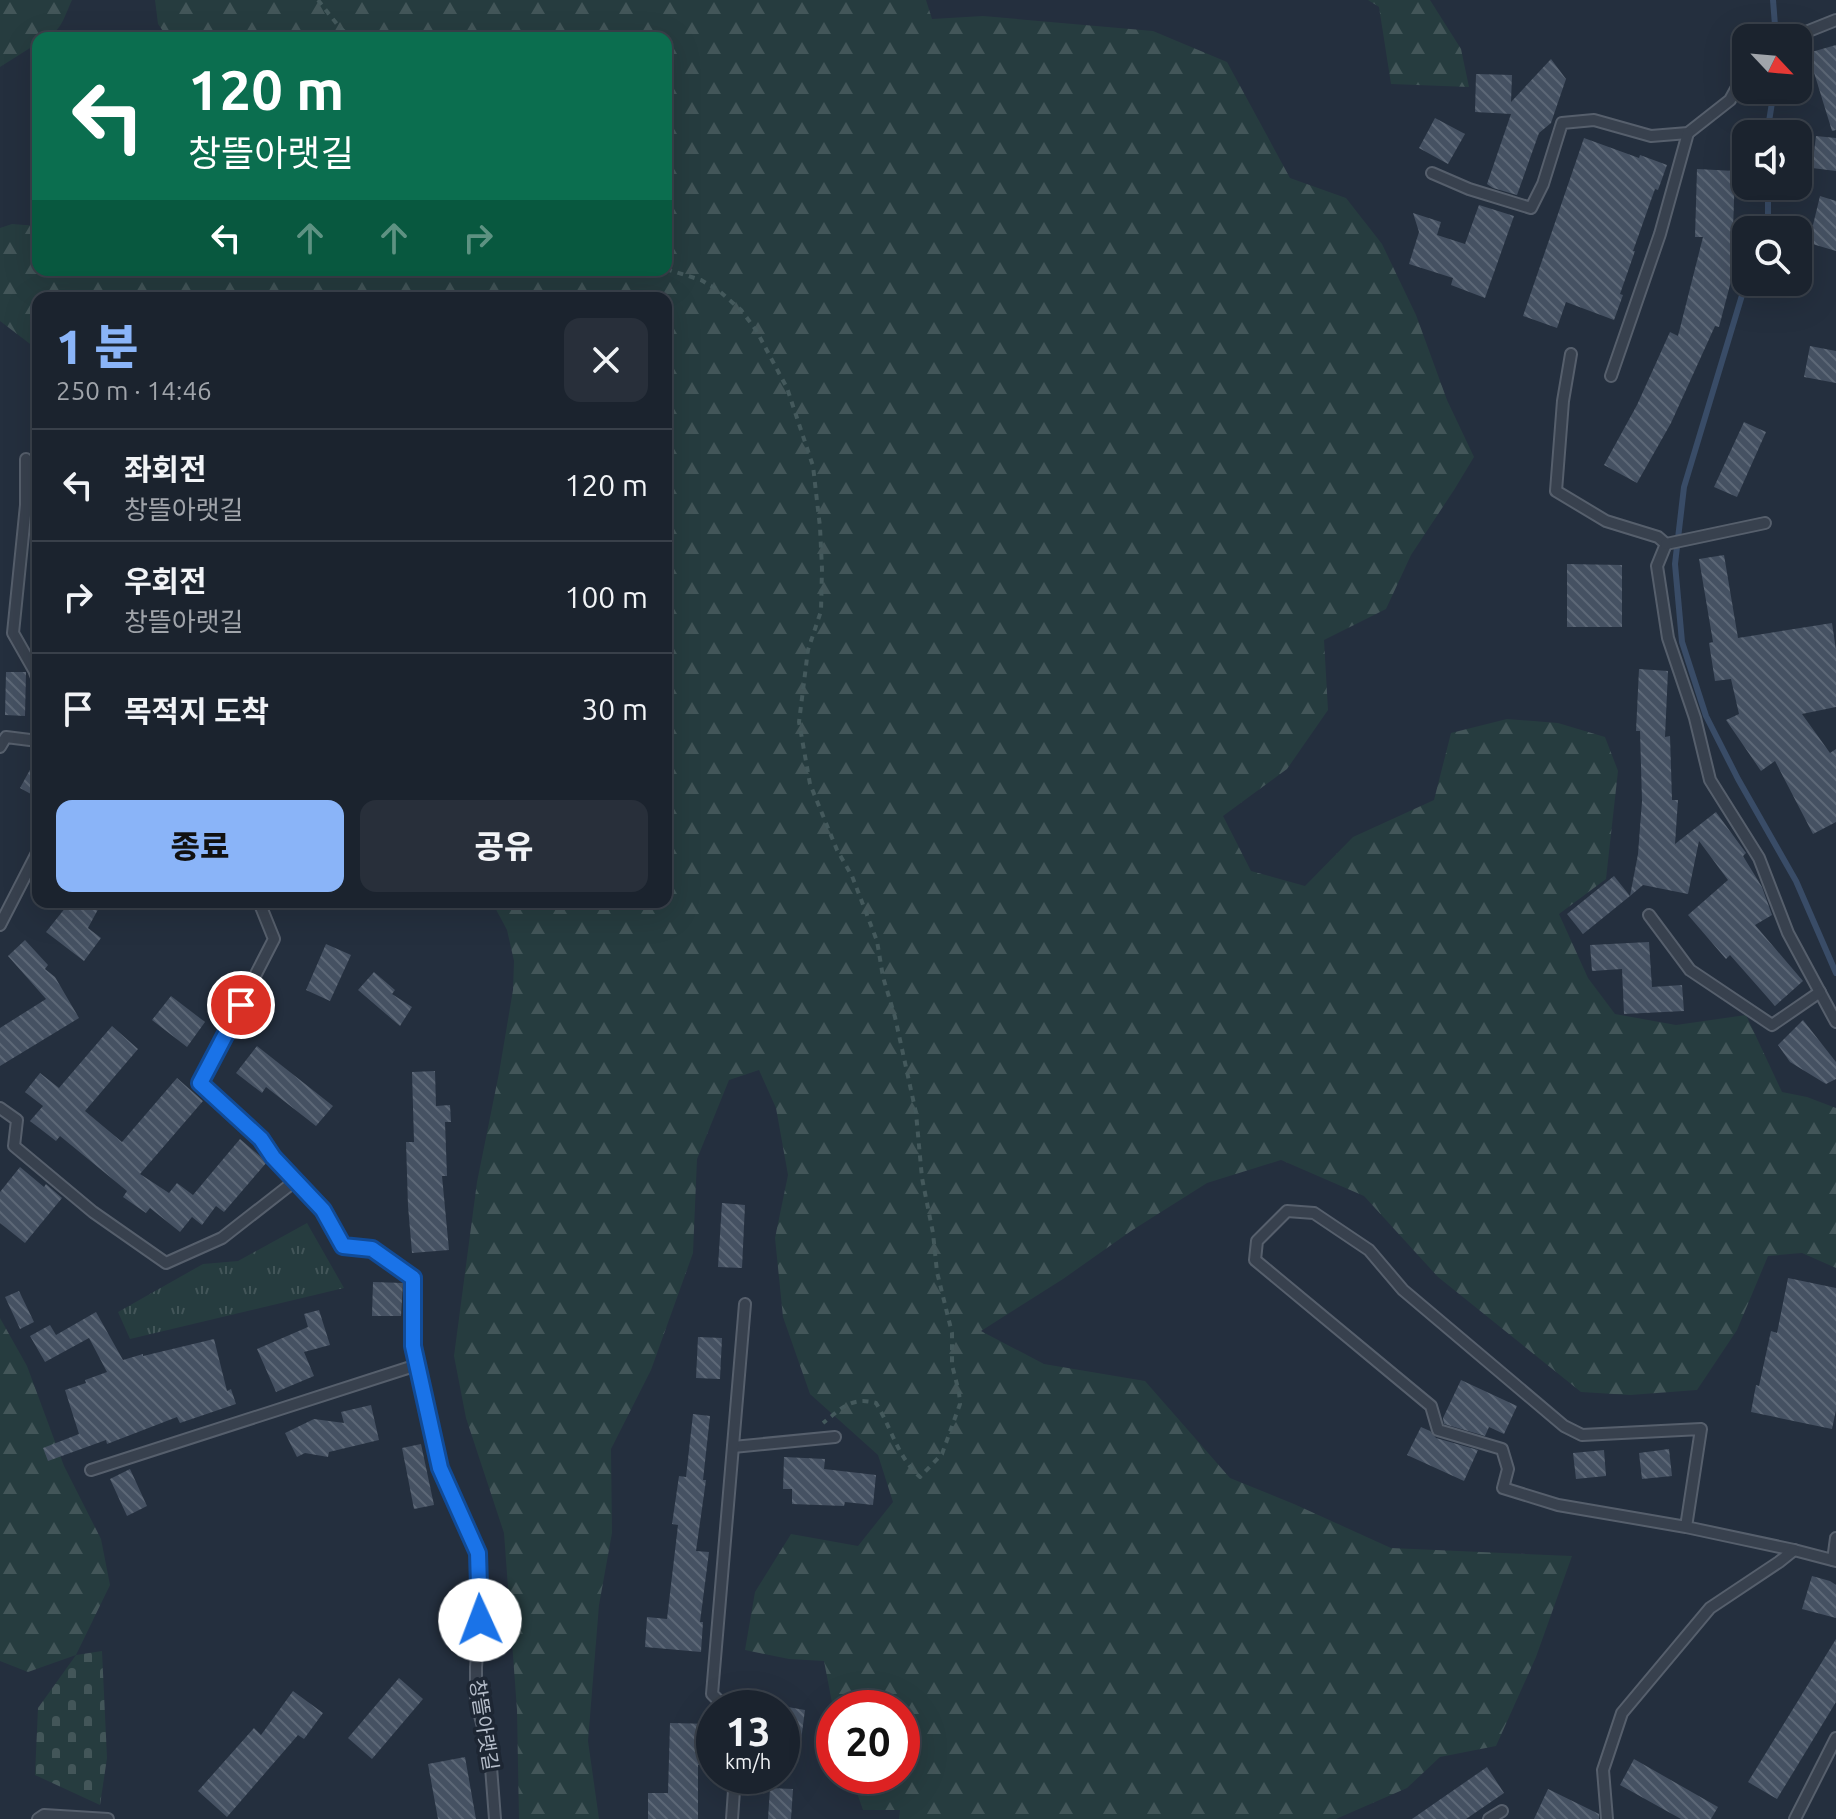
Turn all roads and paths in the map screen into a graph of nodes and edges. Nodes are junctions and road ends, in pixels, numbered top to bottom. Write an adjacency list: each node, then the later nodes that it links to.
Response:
1 (318, 0): 4 (path)
2 (1836, 20): 3 (lane)
3 (1812, 30)
4 (345, 32)
5 (1732, 96): 6 (lane)
6 (1688, 133): 7 (lane); 10 (lane)
7 (1432, 173)
8 (672, 271): 28 (path)
9 (1571, 354): 13 (lane)
10 (1611, 376)
11 (26, 459): 14 (lane)
12 (1765, 523): 13 (lane)
13 (1667, 544): 21 (lane)
14 (32, 666)
15 (32, 740): 16 (lane)
16 (0, 747)
17 (32, 863): 20 (lane)
18 (261, 908): 24 (lane, 창뜰아랫길)
19 (1649, 915): 21 (lane)
20 (0, 925)
21 (1820, 992): 22 (lane)
22 (1836, 1022)
23 (0, 1108): 24 (lane)
24 (295, 1181): 26 (lane, 창뜰아랫길)
25 (745, 1304): 29 (lane)
26 (417, 1365): 30 (lane); 41 (lane, 창뜰아랫길)
27 (835, 1437): 28 (lane)
28 (800, 1440): 29 (lane)
29 (733, 1447): 35 (lane)
30 (91, 1470)
31 (1686, 1527): 31 (lane); 33 (lane)
32 (1836, 1538): 34 (lane)
33 (1794, 1550): 34 (lane); 44 (lane)
34 (1834, 1560)
35 (712, 1690)
36 (1836, 1738): 45 (lane)
37 (734, 1794): 42 (lane)
38 (1502, 1811): 43 (lane)
39 (38, 1819): 40 (lane)
40 (108, 1819)
41 (495, 1819)
42 (732, 1819)
43 (1489, 1819)
44 (1607, 1819)
45 (1795, 1819)

